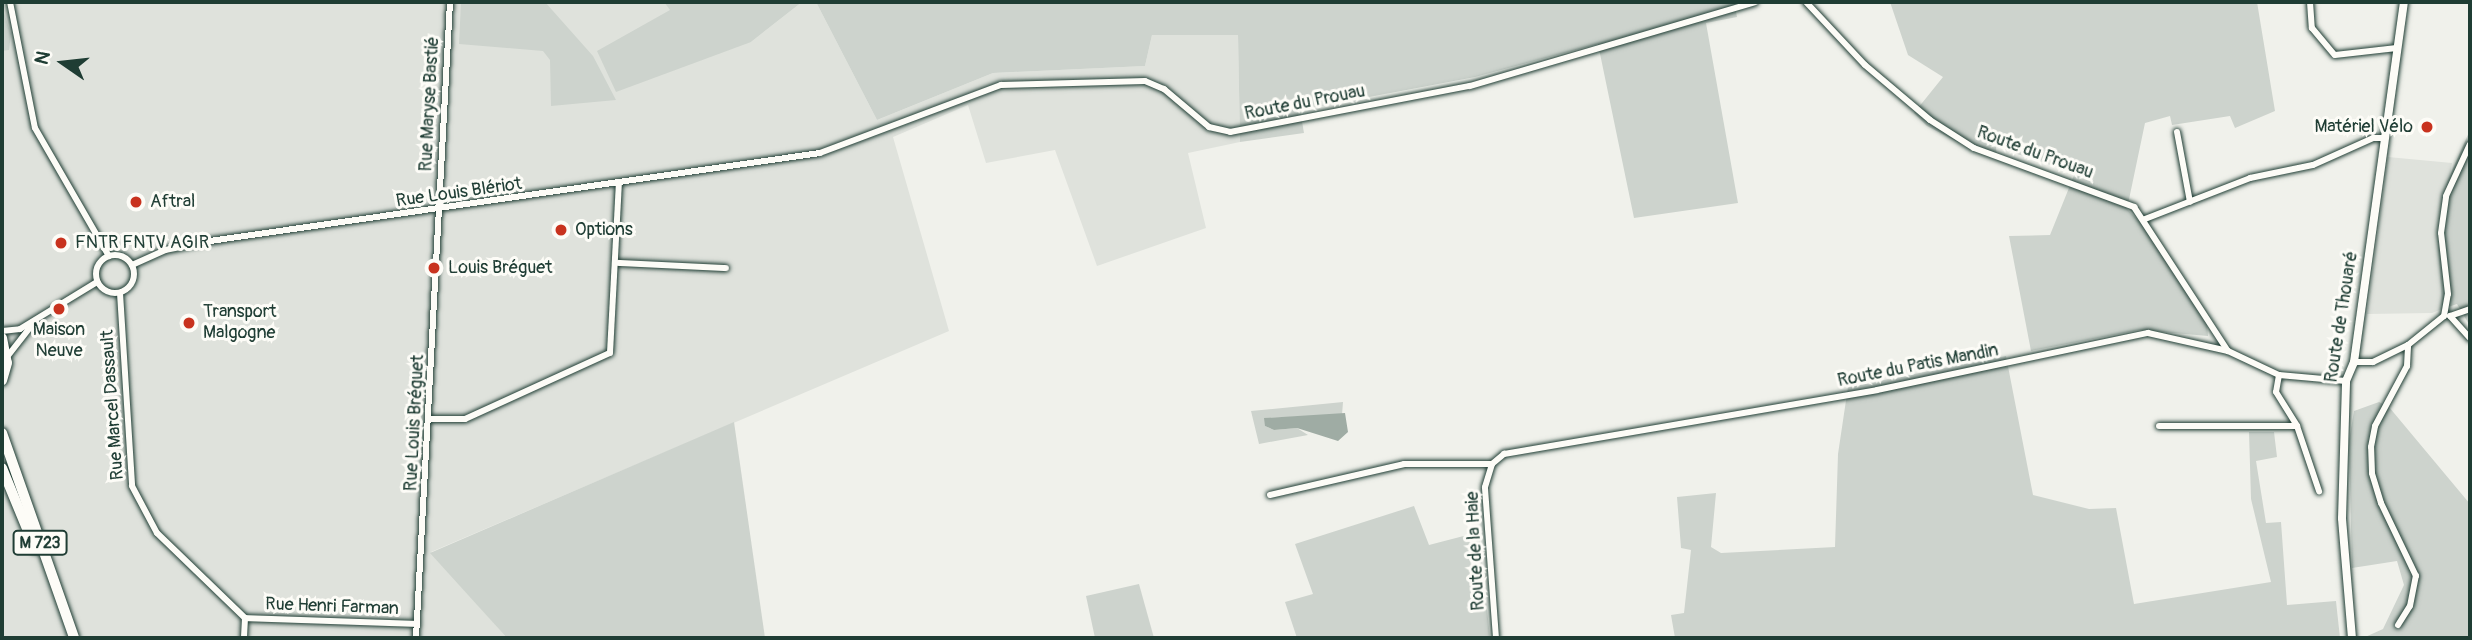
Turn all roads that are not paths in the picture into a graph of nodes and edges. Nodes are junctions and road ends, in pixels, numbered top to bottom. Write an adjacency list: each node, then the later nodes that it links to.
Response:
1 (10, 2): 16 (street)
2 (450, 2): 14 (street, Rue Maryse Bastié)
3 (1755, 2): 11 (street, Route du Prouau)
4 (1806, 2): 15 (street, Route du Prouau)
5 (2310, 2): 7 (street)
6 (2404, 2): 7 (street, Route de Thouaré)
7 (2397, 48): 9 (street, Route de Thouaré)
8 (2177, 132): 13 (street)
9 (2383, 138): 13 (street); 31 (street, Route de Thouaré)
10 (2470, 144): 23 (street)
11 (793, 159): 12 (street, Rue Louis Blériot)
12 (619, 184): 14 (street, Rue Louis Blériot); 17 (street)
13 (2190, 202): 15 (street)
14 (439, 209): 18 (street, Rue Louis Blériot); 35 (street, Rue Louis Bréguet)
15 (2145, 219): 29 (street, Route du Prouau)
16 (108, 256): 18 (street); 20 (street)
17 (618, 262): 19 (street); 35 (street)
18 (131, 265): 21 (street)
19 (726, 268)
20 (97, 282): 21 (street); 24 (street)
21 (120, 293): 43 (street, Rue Marcel Dassault)
22 (2470, 309): 23 (street)
23 (2447, 316): 27 (street); 28 (street)
24 (38, 319): 25 (street); 30 (street)
25 (2, 331)
26 (2, 338): 30 (main road)
27 (2470, 338)
28 (2408, 345): 31 (street); 45 (street)
29 (2228, 351): 32 (street, Route du Patis Mandin); 39 (street, Route du Patis Mandin)
30 (7, 357): 33 (main road)
31 (2354, 362): 34 (street, Route de Thouaré)
32 (2279, 375): 34 (street, Route du Patis Mandin); 37 (street)
33 (2, 380)
34 (2346, 381): 50 (street, Route de Thouaré)
35 (430, 419): 44 (street, Rue Louis Bréguet)
36 (2159, 426): 37 (street)
37 (2297, 426): 41 (street)
38 (2, 433): 46 (main road, M 723)
39 (1492, 464): 42 (street); 49 (street, Route de la Haie)
40 (2, 468): 46 (main road, M 723)
41 (2319, 491)
42 (1270, 495)
43 (245, 618): 44 (street, Rue Henri Farman); 47 (street)
44 (416, 624): 48 (street, Rue Louis Bréguet)
45 (2398, 625)
46 (73, 636)
47 (244, 638)
48 (416, 638)
49 (1496, 638)
50 (2352, 638)

